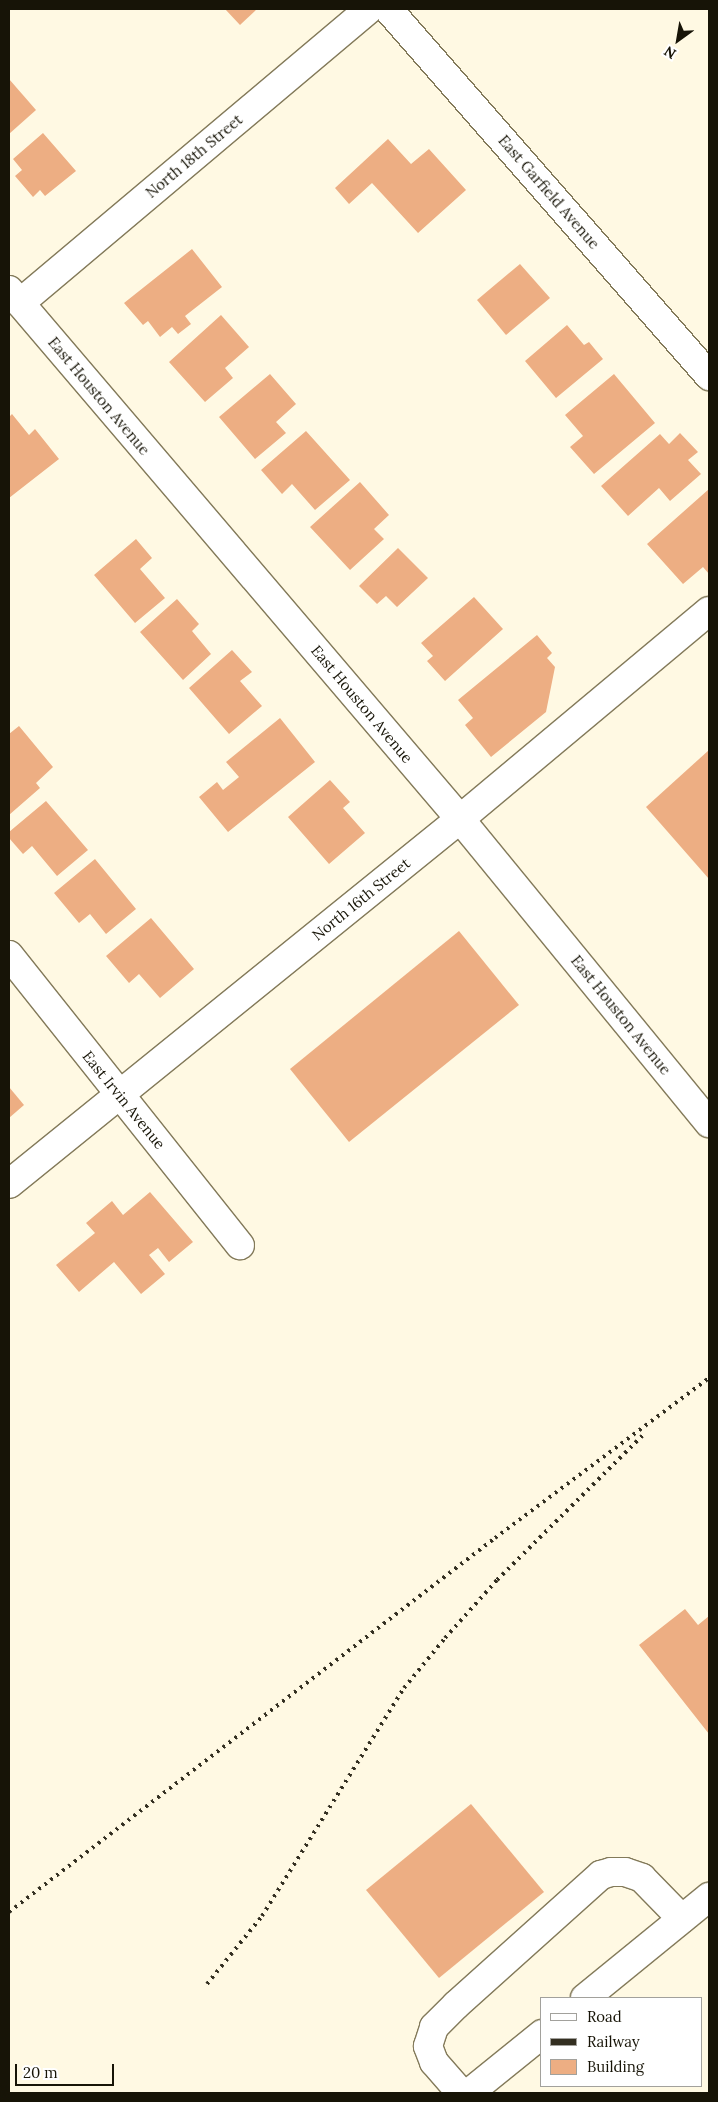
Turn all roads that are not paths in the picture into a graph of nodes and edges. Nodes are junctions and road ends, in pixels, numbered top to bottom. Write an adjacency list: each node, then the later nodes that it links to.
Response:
1 (369, 9): 3 (street, North 18th Street)
2 (388, 9): 4 (street, East Garfield Avenue)
3 (14, 296): 6 (street, East Houston Avenue)
4 (709, 376)
5 (709, 611): 6 (street, North 16th Street)
6 (460, 819): 8 (street, North 16th Street); 9 (street, East Houston Avenue)
7 (9, 955): 8 (street, East Irvin Avenue)
8 (120, 1095): 10 (street, North 16th Street); 11 (street, East Irvin Avenue)
9 (709, 1122)
10 (9, 1184)
11 (240, 1245)
12 (709, 1897): 13 (street)
13 (682, 1920): 14 (street); 16 (street)
14 (586, 1997)
15 (540, 2036): 17 (street)
16 (461, 2093)
17 (469, 2093)

